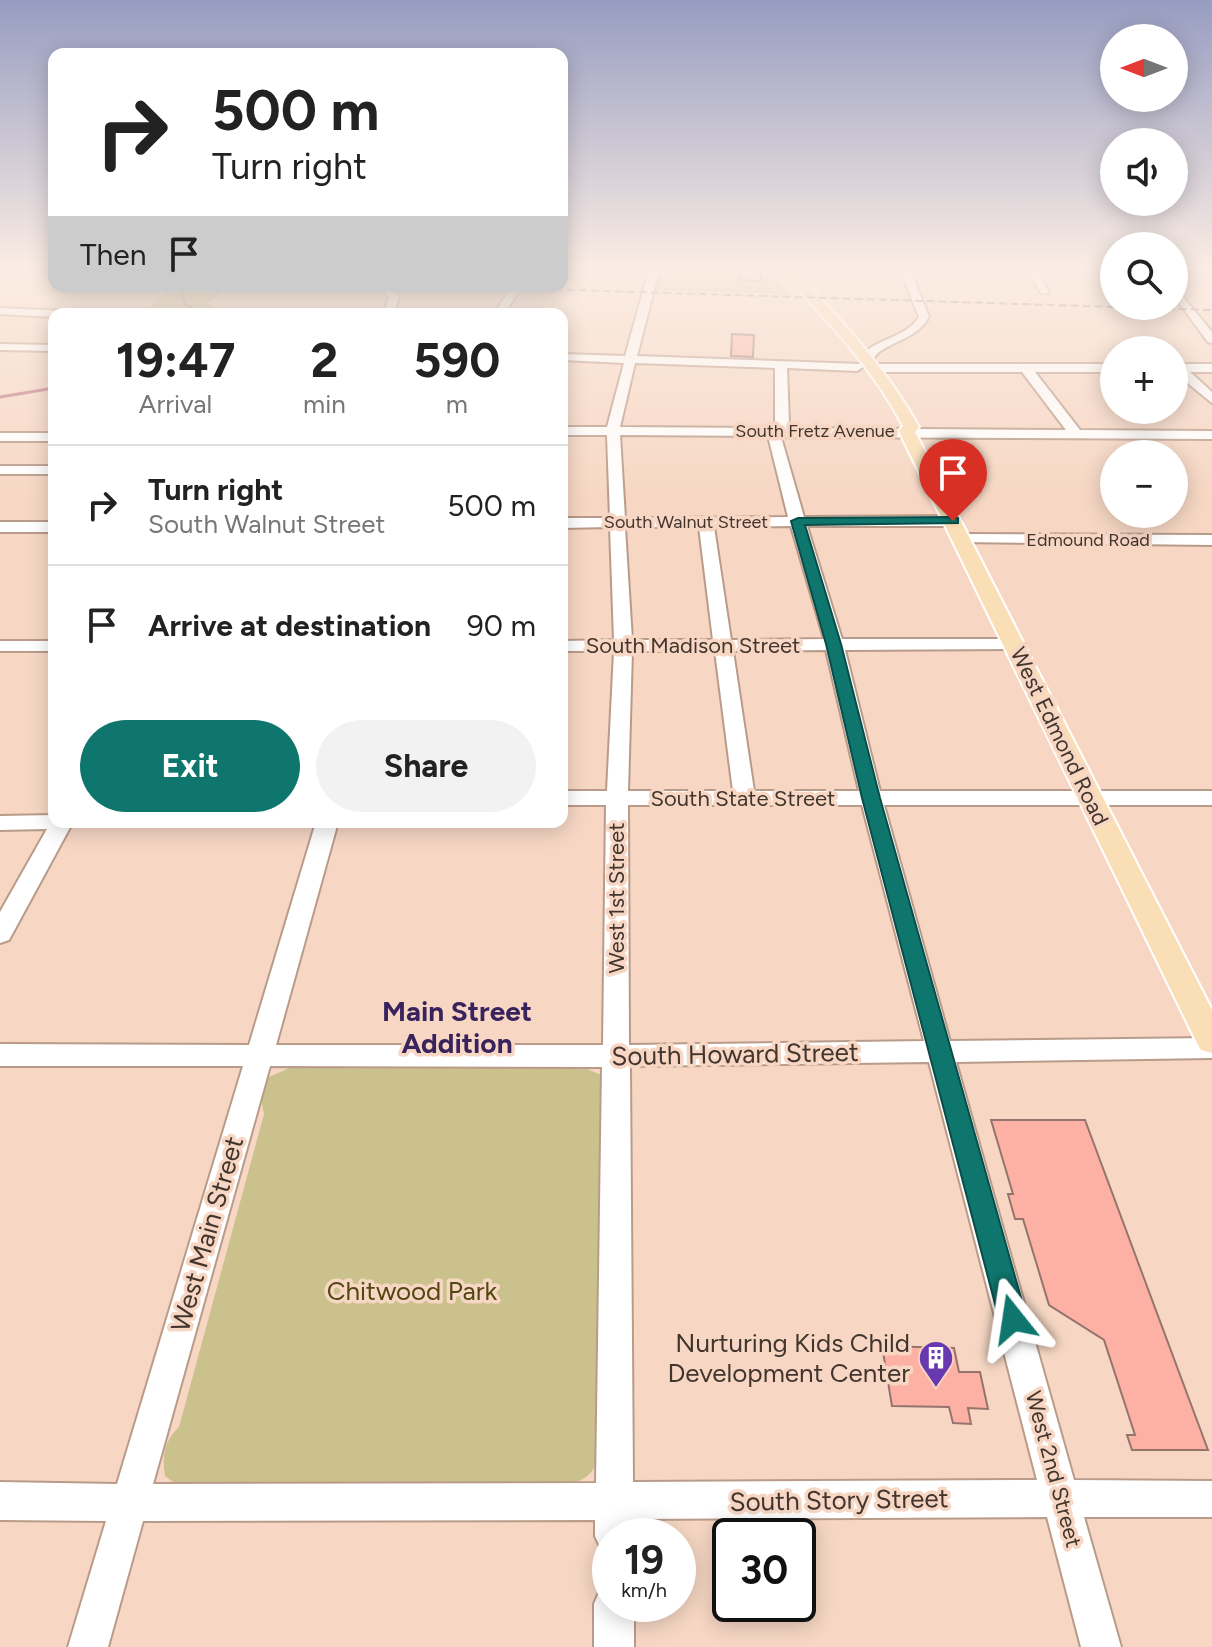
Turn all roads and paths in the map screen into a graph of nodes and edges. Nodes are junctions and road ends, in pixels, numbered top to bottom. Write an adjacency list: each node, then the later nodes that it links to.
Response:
1 (634, 344): 8 (street, West 1st Street)
2 (846, 344): 10 (main road, West Edmond Road)
3 (852, 344): 10 (main road, West Edmond Road)
4 (885, 344): 10 (street)
5 (0, 347): 6 (street)
6 (48, 348)
7 (568, 357): 8 (street)
8 (630, 359): 9 (street); 18 (street, West 1st Street)
9 (781, 364): 10 (street); 19 (street, West 2nd Street)
10 (867, 365): 11 (street); 20 (main road, West Edmond Road)
11 (1025, 367): 12 (street); 21 (street)
12 (1100, 368)
13 (1188, 368): 14 (street)
14 (1212, 368)
15 (1188, 378): 16 (street)
16 (1212, 399)
17 (568, 431): 18 (street, South Fretz Avenue)
18 (614, 431): 19 (street, South Fretz Avenue); 29 (street, West 1st Street)
19 (778, 431): 20 (street, South Fretz Avenue); 27 (street, West 2nd Street)
20 (907, 431): 21 (street, South Fretz Avenue); 33 (main road, West Edmond Road)
21 (1076, 434): 22 (street, South Fretz Avenue)
22 (1212, 435)
23 (0, 437): 24 (street)
24 (48, 437)
25 (0, 470): 26 (street)
26 (48, 470)
27 (798, 521): 30 (street, South Walnut Street); 33 (street, South Walnut Street); 35 (street, West 2nd Street)
28 (568, 523): 29 (street, South Walnut Street)
29 (615, 523): 30 (street, South Walnut Street); 37 (street, West 1st Street)
30 (706, 523): 41 (street)
31 (0, 527): 32 (street)
32 (48, 527)
33 (958, 530): 34 (street, Edmound Road); 36 (main road, West Edmond Road)
34 (1212, 540)
35 (834, 644): 36 (street, South Madison Street); 41 (street, South Madison Street); 44 (street, West 2nd Street)
36 (1016, 644): 45 (main road, West Edmond Road)
37 (623, 645): 40 (street, South Madison Street); 41 (street, South Madison Street); 43 (street, West 1st Street)
38 (0, 646): 39 (street)
39 (48, 646)
40 (568, 646)
41 (724, 646): 47 (street)
42 (568, 798): 43 (street, South State Street)
43 (617, 798): 47 (street, South State Street); 58 (street, West 1st Street)
44 (871, 798): 45 (street, South State Street); 47 (street, South State Street); 55 (street, West 2nd Street)
45 (1090, 798): 46 (street, South State Street); 53 (main road, West Edmond Road)
46 (1212, 798)
47 (745, 800)
48 (48, 822): 49 (street)
49 (0, 823)
50 (59, 828): 52 (street)
51 (325, 828): 57 (street, West Main Street)
52 (0, 934)
53 (1212, 1041)
54 (1212, 1048): 55 (street, South Howard Street)
55 (940, 1052): 58 (street, South Howard Street); 59 (street, West 2nd Street)
56 (0, 1055): 57 (street, South Howard Street)
57 (259, 1055): 58 (street, South Howard Street); 62 (street, West Main Street)
58 (615, 1056): 63 (street, West 1st Street)
59 (1062, 1497): 60 (street, South Story Street); 64 (street, South Story Street); 69 (street, West 2nd Street)
60 (1212, 1499)
61 (0, 1501): 62 (street, South Story Street)
62 (130, 1503): 65 (street, South Story Street); 67 (street, West Main Street)
63 (614, 1518)
64 (653, 1518)
65 (592, 1519)
66 (614, 1622): 68 (street)
67 (88, 1647)
68 (614, 1647)
69 (1101, 1647)

